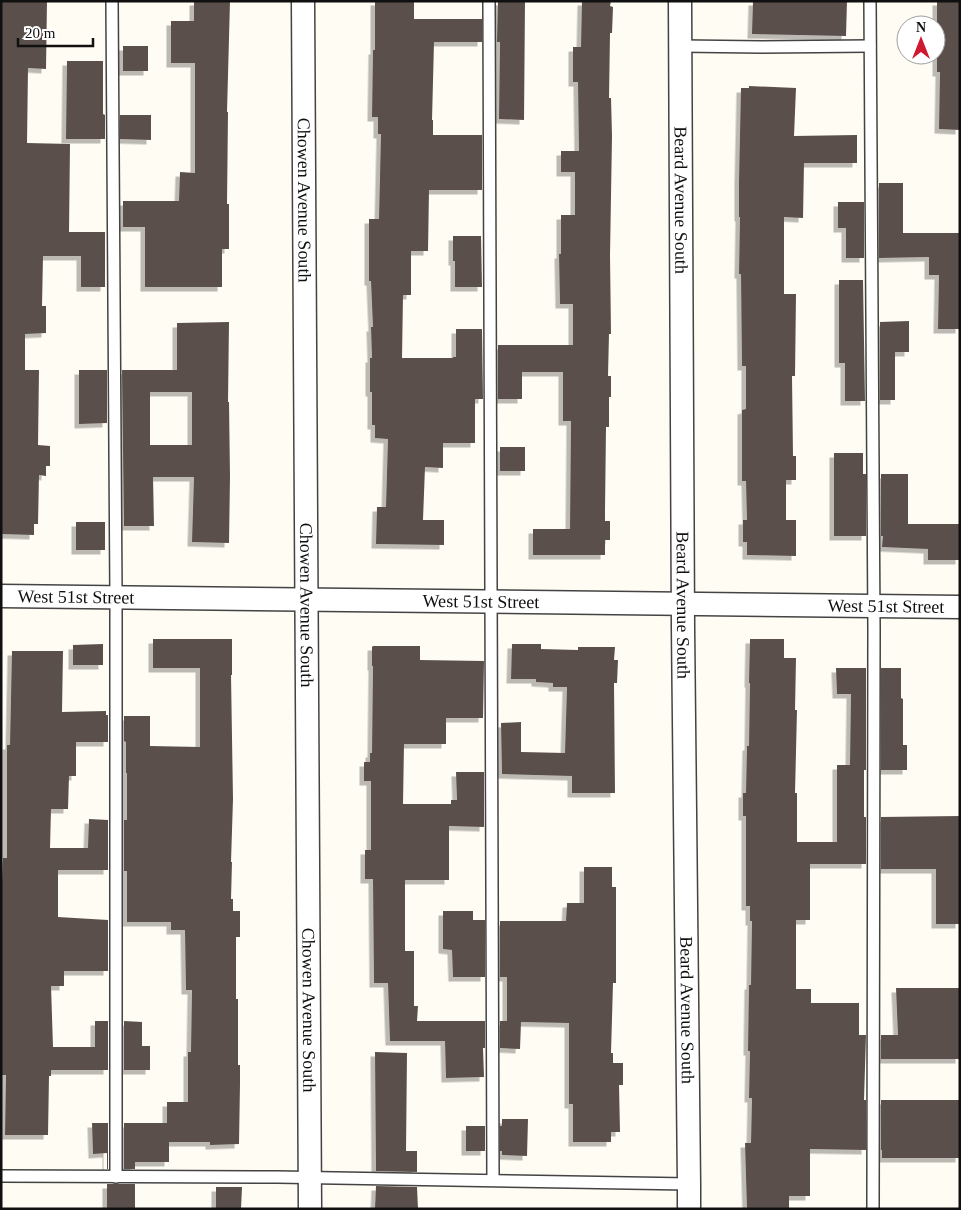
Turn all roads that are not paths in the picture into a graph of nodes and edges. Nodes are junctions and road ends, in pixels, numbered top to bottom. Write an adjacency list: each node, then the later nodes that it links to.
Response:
1 (112, 1): 9 (lane)
2 (303, 1): 10 (street, Chowen Avenue South)
3 (489, 1): 11 (lane)
4 (680, 1): 6 (street, Beard Avenue South)
5 (870, 1): 7 (lane)
6 (680, 46): 7 (lane); 12 (street, Beard Avenue South)
7 (870, 46): 13 (lane)
8 (1, 596): 9 (street, West 51st Street)
9 (116, 597): 10 (street, West 51st Street); 16 (lane)
10 (307, 599): 11 (street, West 51st Street); 17 (street, Chowen Avenue South)
11 (490, 602): 12 (street, West 51st Street); 18 (lane)
12 (683, 604): 13 (street, West 51st Street); 19 (street, Beard Avenue South)
13 (874, 606): 14 (street, West 51st Street); 22 (lane)
14 (960, 607)
15 (1, 1176): 16 (lane)
16 (116, 1177): 17 (lane)
17 (310, 1177): 18 (lane); 20 (street, Chowen Avenue South)
18 (493, 1180): 19 (lane)
19 (689, 1184): 21 (street, Beard Avenue South)
20 (310, 1209)
21 (689, 1209)
22 (872, 1209)

